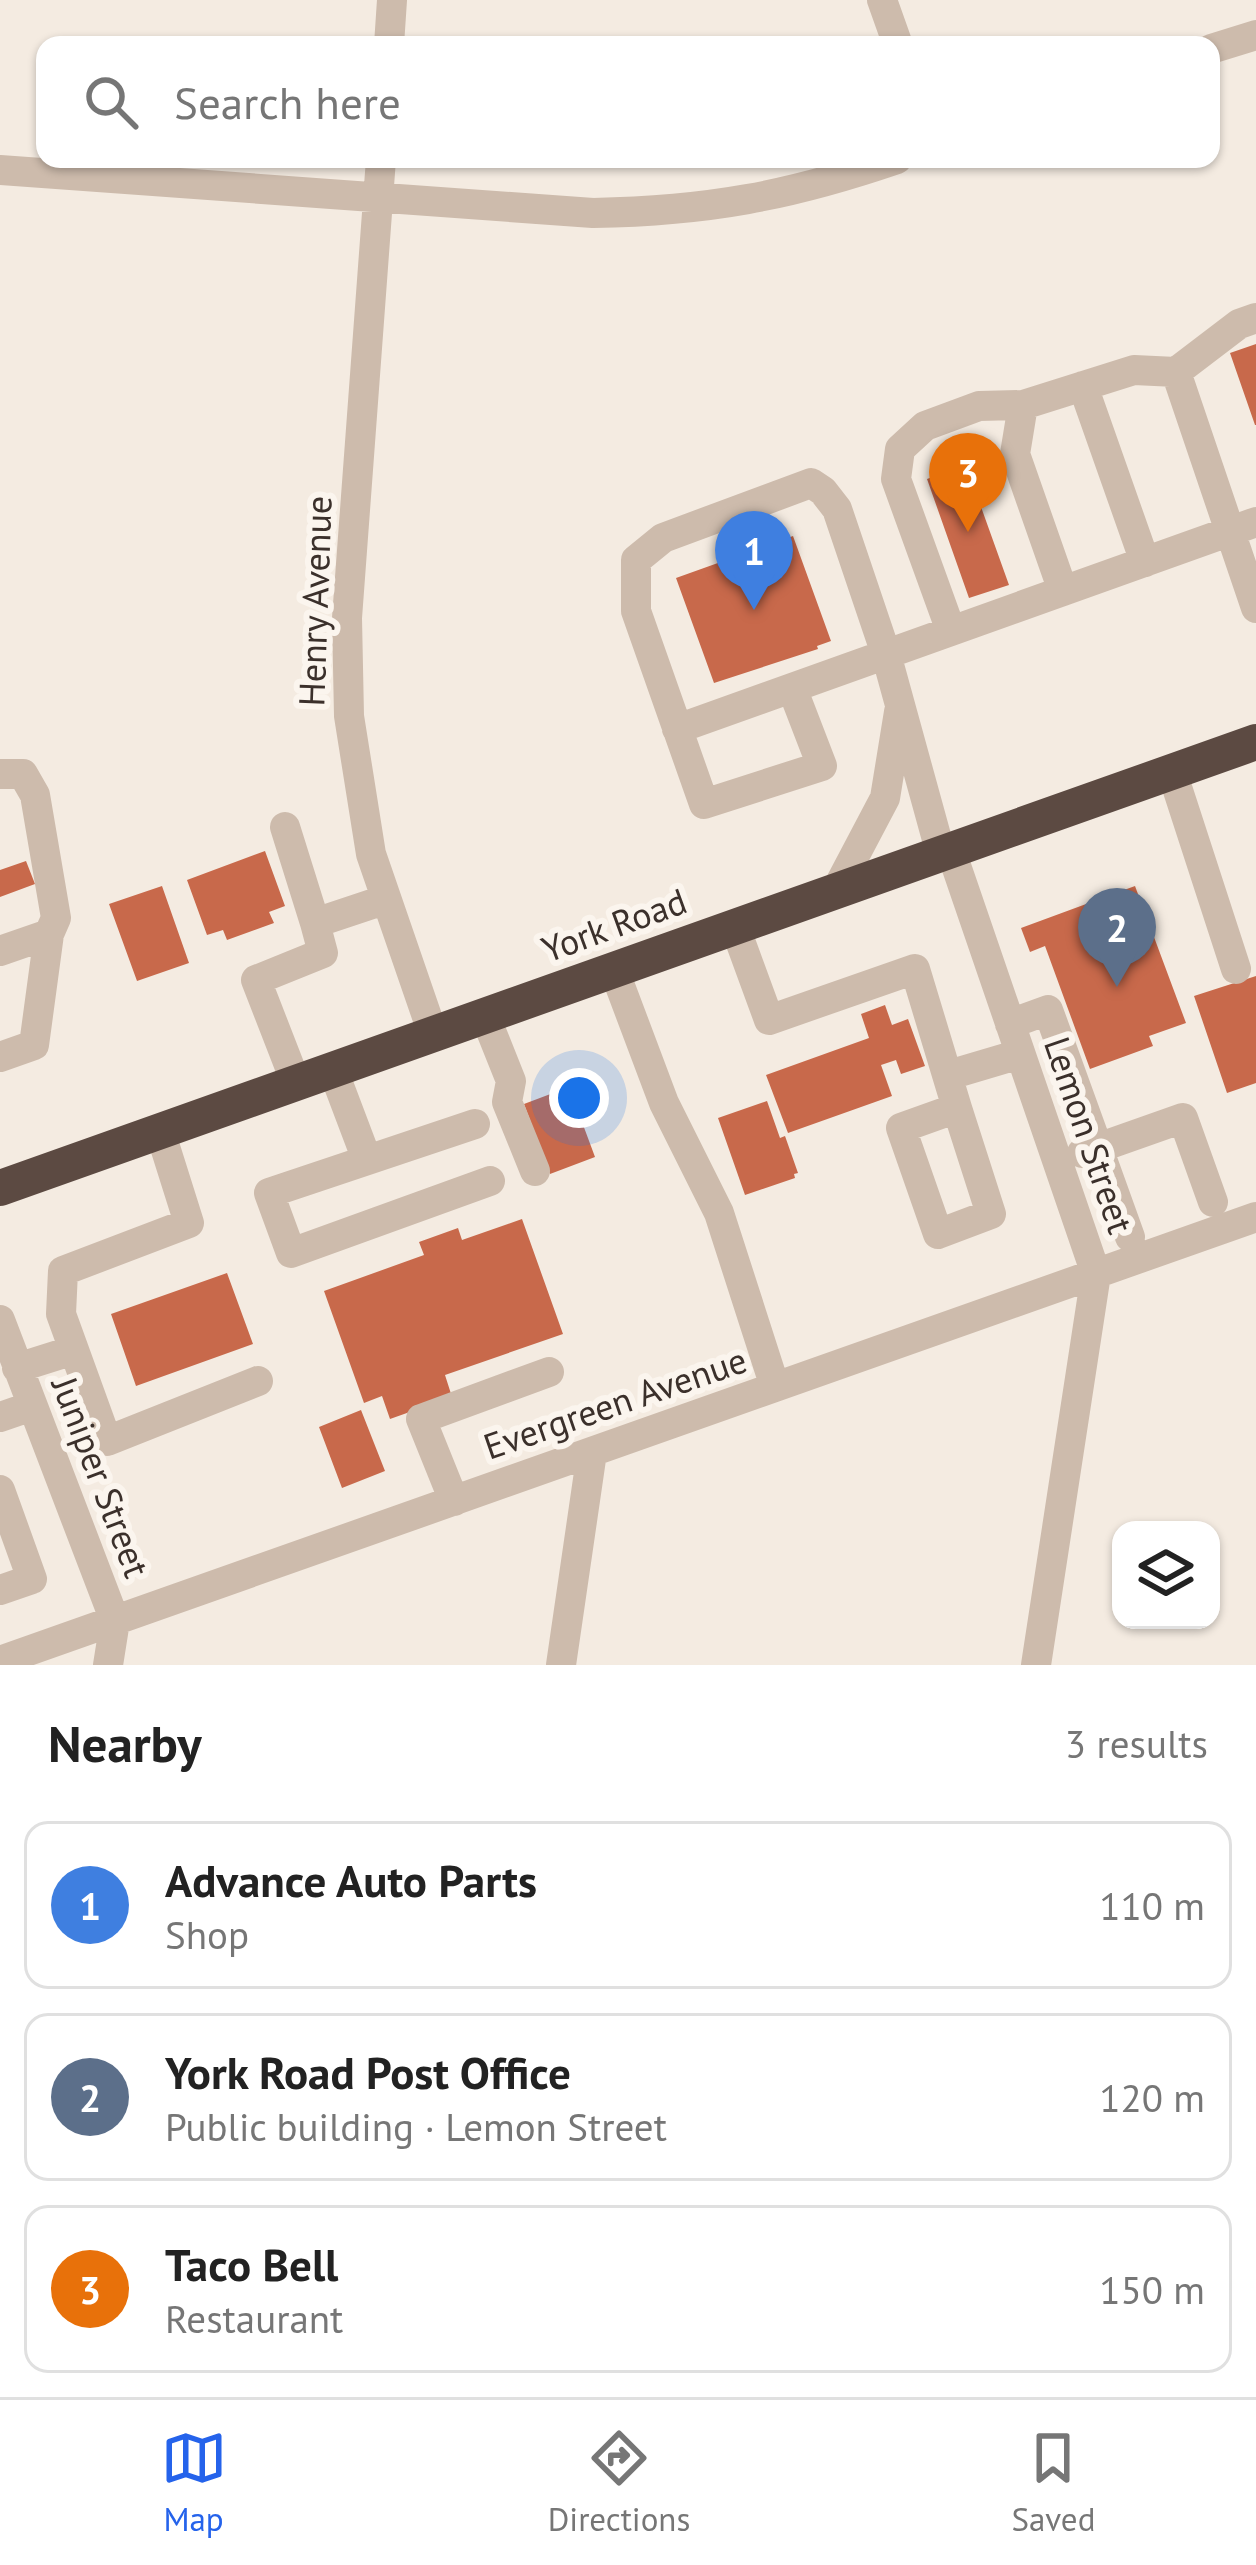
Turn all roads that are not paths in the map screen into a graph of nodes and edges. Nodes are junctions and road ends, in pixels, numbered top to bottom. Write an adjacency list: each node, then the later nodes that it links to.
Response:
1 (392, 0): 4 (street)
2 (882, 0): 5 (street)
3 (1256, 35): 6 (street)
4 (390, 36)
5 (895, 36)
6 (1220, 46)
7 (381, 168): 10 (street, Henry Avenue)
8 (867, 168): 10 (street)
9 (0, 170): 10 (street)
10 (379, 197): 30 (street, Henry Avenue)
11 (1256, 318): 12 (street)
12 (1176, 372): 13 (street); 15 (street)
13 (1083, 386): 14 (street); 16 (street)
14 (1023, 405): 17 (street); 19 (street)
15 (1243, 527): 16 (street); 18 (street)
16 (1145, 562): 17 (street)
17 (1063, 591): 19 (street)
18 (1256, 608)
19 (951, 631): 20 (street)
20 (886, 654): 21 (street); 22 (street, Lemon Street); 23 (street, Lemon Street)
21 (792, 688): 23 (street); 23 (street)
22 (900, 706): 28 (street, Lemon Street); 29 (street)
23 (677, 729)
24 (1256, 742): 25 (highway, York Road)
25 (1172, 772): 28 (highway, York Road); 35 (street)
26 (0, 774): 33 (street)
27 (284, 827): 31 (street)
28 (946, 853): 29 (highway, York Road); 38 (street, Lemon Street)
29 (836, 891): 32 (highway, York Road)
30 (385, 900): 31 (street); 39 (street, Henry Avenue)
31 (315, 922): 44 (street)
32 (735, 927): 36 (highway, York Road); 43 (street)
33 (49, 934): 34 (street); 41 (street)
34 (0, 951)
35 (1236, 969)
36 (614, 970): 37 (highway, York Road); 63 (street)
37 (485, 1016): 39 (highway, York Road); 51 (street)
38 (1010, 1024): 40 (street, Lemon Street); 48 (street)
39 (433, 1034): 42 (highway, York Road)
40 (1020, 1054): 43 (street); 50 (street, Lemon Street)
41 (0, 1057)
42 (333, 1070): 44 (highway, York Road); 49 (street)
43 (949, 1075): 45 (street)
44 (296, 1083): 47 (highway, York Road)
45 (957, 1108)
46 (475, 1124): 49 (street)
47 (160, 1131): 53 (highway, York Road); 59 (street)
48 (1098, 1148): 50 (street); 54 (street); 56 (street)
49 (367, 1160): 52 (street)
50 (1057, 1161): 57 (street, Lemon Street)
51 (535, 1172)
52 (490, 1180)
53 (0, 1188)
54 (1213, 1202)
55 (1256, 1217): 57 (street, Evergreen Avenue)
56 (1130, 1238)
57 (1096, 1274): 63 (street, Evergreen Avenue); 74 (street, Lemon Street)
58 (0, 1320): 60 (street, Juniper Street)
59 (74, 1350): 60 (street); 62 (street)
60 (17, 1368): 64 (street, Juniper Street)
61 (549, 1372): 68 (street)
62 (258, 1381)
63 (776, 1387): 66 (street, Evergreen Avenue)
64 (32, 1406): 65 (street); 70 (street, Juniper Street)
65 (0, 1417)
66 (592, 1452): 68 (street, Evergreen Avenue); 73 (street)
67 (0, 1490): 69 (street)
68 (454, 1501): 70 (street, Evergreen Avenue)
69 (0, 1590)
70 (115, 1621): 71 (street, Evergreen Avenue); 72 (street, Juniper Street)
71 (0, 1661)
72 (108, 1665)
73 (561, 1665)
74 (1036, 1665)

